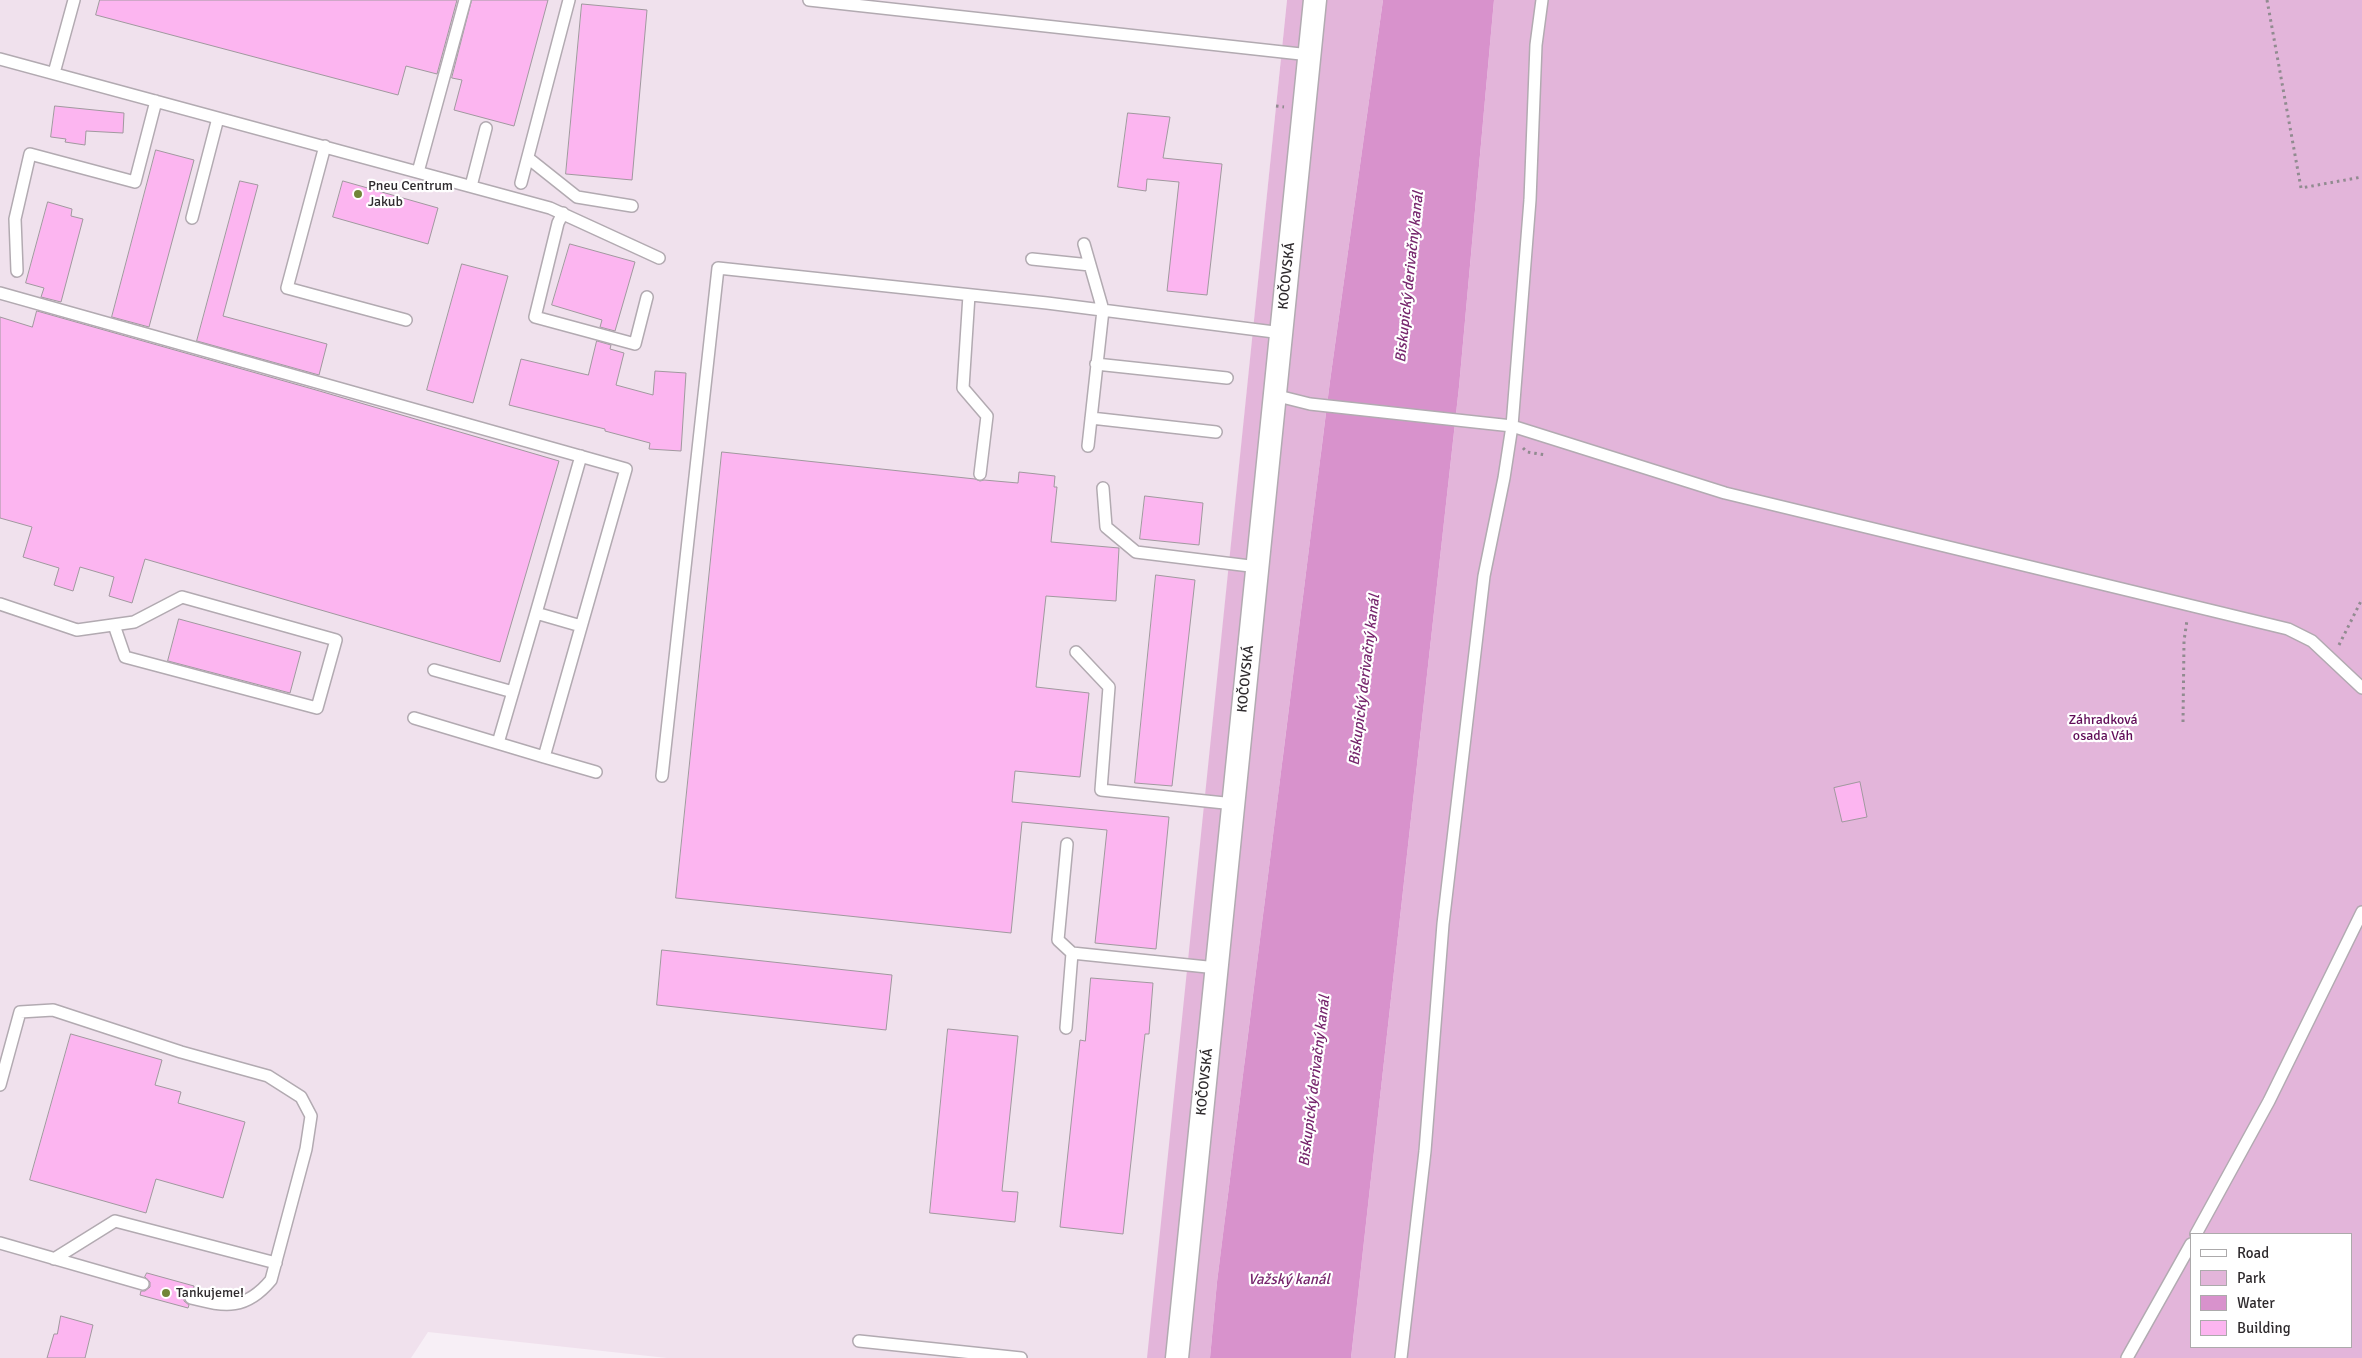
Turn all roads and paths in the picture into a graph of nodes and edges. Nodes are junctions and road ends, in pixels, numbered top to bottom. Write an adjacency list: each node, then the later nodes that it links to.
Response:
1 (74, 0): 10 (lane)
2 (465, 0): 16 (lane)
3 (569, 0): 15 (lane)
4 (809, 0): 8 (lane)
5 (1315, 0): 8 (street, KOČOVSKÁ)
6 (1542, 0): 38 (lane)
7 (2267, 0): 17 (path)
8 (1310, 55): 33 (street, KOČOVSKÁ)
9 (0, 59): 10 (lane)
10 (54, 73): 11 (lane)
11 (156, 101): 12 (lane); 27 (lane)
12 (218, 118): 14 (lane); 22 (lane)
13 (486, 128): 19 (lane)
14 (325, 146): 16 (lane); 32 (lane)
15 (528, 158): 18 (lane); 20 (lane)
16 (418, 172): 19 (lane)
17 (2362, 177)
18 (521, 183)
19 (471, 186): 21 (lane)
20 (632, 206)
21 (563, 213): 24 (lane); 30 (lane)
22 (192, 218)
23 (1084, 244): 26 (lane)
24 (658, 258)
25 (1032, 259): 26 (lane)
26 (1090, 265): 31 (lane)
27 (17, 271)
28 (0, 293): 41 (lane)
29 (969, 295): 31 (lane); 42 (lane); 61 (lane)
30 (647, 297)
31 (1103, 310): 33 (lane); 34 (lane)
32 (406, 320)
33 (1282, 333): 36 (street, KOČOVSKÁ)
34 (1096, 364): 35 (lane); 37 (lane)
35 (1227, 378)
36 (1274, 395): 38 (lane); 44 (street, KOČOVSKÁ)
37 (1091, 418): 39 (lane); 40 (lane)
38 (1512, 426): 47 (lane); 79 (lane)
39 (1216, 432)
40 (1088, 446)
41 (581, 456): 48 (lane); 50 (lane)
42 (980, 474)
43 (1103, 488): 44 (lane)
44 (1258, 567): 62 (street, KOČOVSKÁ)
45 (2362, 599): 52 (path)
46 (0, 604): 49 (lane)
47 (2192, 605): 52 (lane); 57 (path)
48 (536, 613): 50 (lane); 55 (lane)
49 (114, 625): 49 (lane)
50 (581, 626): 59 (lane)
51 (1076, 652): 62 (lane)
52 (2331, 657): 54 (lane)
53 (434, 670): 55 (lane)
54 (2362, 688)
55 (513, 692): 58 (lane)
56 (414, 718): 58 (lane)
57 (2183, 722)
58 (498, 743): 59 (lane)
59 (544, 756): 60 (lane)
60 (596, 772)
61 (662, 776)
62 (1234, 804): 66 (street, KOČOVSKÁ)
63 (1067, 844): 65 (lane)
64 (2362, 912): 69 (lane)
65 (1072, 953): 66 (lane); 67 (lane)
66 (1217, 968): 78 (street, KOČOVSKÁ)
67 (1066, 1028)
68 (0, 1085): 73 (lane)
69 (2197, 1233)
70 (0, 1243): 72 (lane)
71 (2190, 1246): 80 (lane)
72 (54, 1259): 73 (lane); 74 (lane)
73 (276, 1264): 75 (lane)
74 (143, 1284)
75 (191, 1298)
76 (859, 1341): 77 (lane)
77 (1021, 1358)
78 (1178, 1358)
79 (1401, 1358)
80 (2127, 1358)

